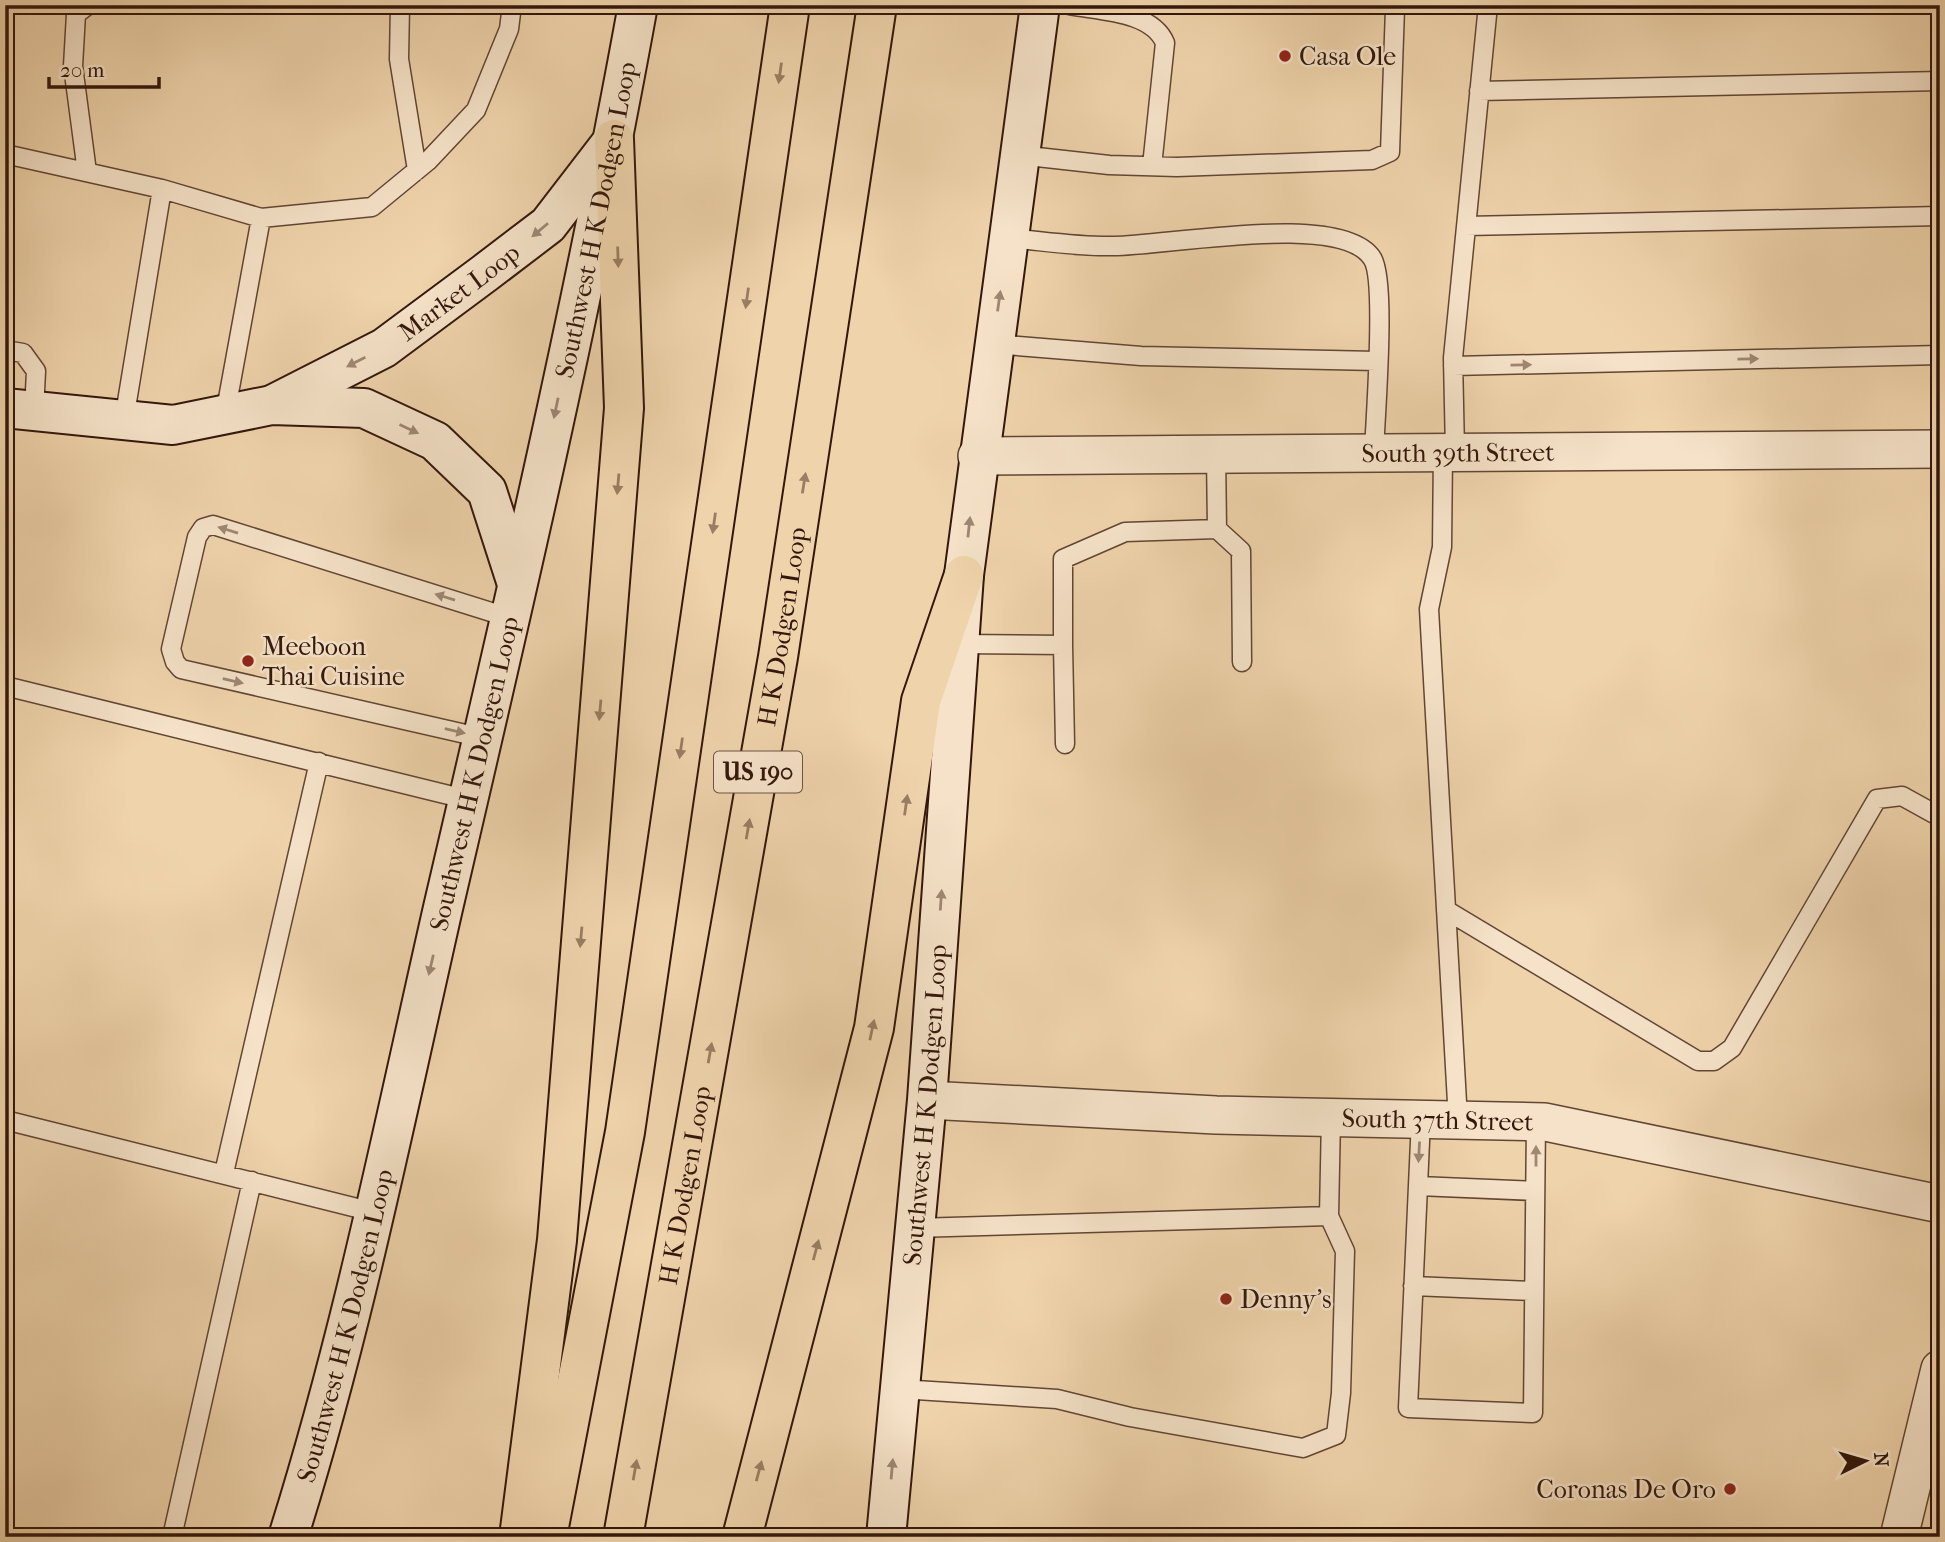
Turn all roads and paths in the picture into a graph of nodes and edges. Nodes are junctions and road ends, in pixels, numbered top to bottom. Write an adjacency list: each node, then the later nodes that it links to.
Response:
1 (88, 5): 18 (lane)
2 (400, 5): 17 (lane)
3 (512, 5): 17 (lane)
4 (638, 5): 13 (main road, Southwest H K Dodgen Loop)
5 (790, 5): 73 (highway, US 190, one-way to 73)
6 (877, 5): 74 (highway, H K Dodgen Loop / US 190, one-way to 6)
7 (1040, 5): 15 (main road, Southwest H K Dodgen Loop)
8 (1069, 5): 16 (lane)
9 (1488, 5): 12 (lane)
10 (1395, 8): 16 (lane)
11 (1940, 81): 12 (lane)
12 (1479, 91): 22 (lane)
13 (614, 139): 29 (main road, Market Loop, one-way to 29); 40 (main road, Southwest H K Dodgen Loop, one-way to 40); 72 (highway, one-way to 72)
14 (5, 154): 18 (lane)
15 (1019, 155): 16 (lane); 23 (main road, Southwest H K Dodgen Loop)
16 (1152, 166)
17 (417, 170): 21 (lane)
18 (87, 172): 19 (lane)
19 (162, 189): 21 (lane); 32 (lane)
20 (1940, 216): 22 (lane)
21 (261, 218): 31 (lane)
22 (1465, 226): 28 (lane)
23 (1008, 238): 24 (main road, Southwest H K Dodgen Loop, one-way to 23); 27 (lane)
24 (993, 344): 27 (lane); 37 (main road, Southwest H K Dodgen Loop)
25 (5, 350): 30 (lane)
26 (1940, 355): 28 (lane, one-way to 26)
27 (1377, 361): 35 (lane)
28 (1453, 366): 34 (lane)
29 (272, 405): 31 (main road, Market Loop); 40 (main road, Market Loop, one-way to 40)
30 (20, 409): 32 (main road, Market Loop)
31 (225, 415): 32 (main road, Market Loop)
32 (124, 420)
33 (1940, 449): 34 (street, South 39th Street)
34 (1449, 452): 35 (street, South 39th Street); 50 (lane)
35 (1374, 453): 36 (street, South 39th Street)
36 (1216, 454): 37 (street, South 39th Street); 38 (lane)
37 (977, 456): 39 (main road, Southwest H K Dodgen Loop, one-way to 37)
38 (1217, 529): 42 (lane); 43 (lane)
39 (964, 575): 41 (main road, Southwest H K Dodgen Loop); 75 (highway, one-way to 39)
40 (514, 601): 45 (main road, Southwest H K Dodgen Loop); 45 (lane, one-way to 45)
41 (959, 644): 42 (lane); 51 (main road, Southwest H K Dodgen Loop, one-way to 41)
42 (1063, 645): 46 (lane)
43 (1242, 662)
44 (5, 685): 47 (lane)
45 (483, 738): 48 (main road, Southwest H K Dodgen Loop)
46 (1065, 744)
47 (319, 762): 48 (lane); 57 (lane)
48 (469, 800): 62 (main road, Southwest H K Dodgen Loop, one-way to 62)
49 (1940, 817): 50 (lane)
50 (1446, 910): 55 (lane)
51 (927, 1101): 52 (street, South 37th Street); 64 (main road, Southwest H K Dodgen Loop)
52 (1331, 1117): 53 (street, South 37th Street); 63 (lane)
53 (1421, 1119): 55 (street, South 37th Street); 59 (lane, one-way to 59)
54 (5, 1120): 57 (lane)
55 (1458, 1120): 56 (street, South 37th Street)
56 (1536, 1121): 60 (lane, one-way to 56); 61 (street, South 37th Street)
57 (224, 1173): 58 (lane)
58 (252, 1181): 62 (lane); 70 (lane)
59 (1418, 1186): 60 (lane); 65 (lane)
60 (1535, 1191): 66 (lane)
61 (1940, 1204)
62 (373, 1212): 71 (main road, Southwest H K Dodgen Loop)
63 (1329, 1216): 64 (lane); 68 (lane)
64 (915, 1228): 68 (main road, Southwest H K Dodgen Loop)
65 (1413, 1286): 66 (lane); 66 (lane)
66 (1534, 1291)
67 (1940, 1369): 76 (street)
68 (900, 1389): 69 (main road, Southwest H K Dodgen Loop, one-way to 68)
69 (888, 1536)
70 (172, 1537)
71 (288, 1537)
72 (519, 1537)
73 (547, 1537)
74 (623, 1537)
75 (742, 1537)
76 (1899, 1537)

